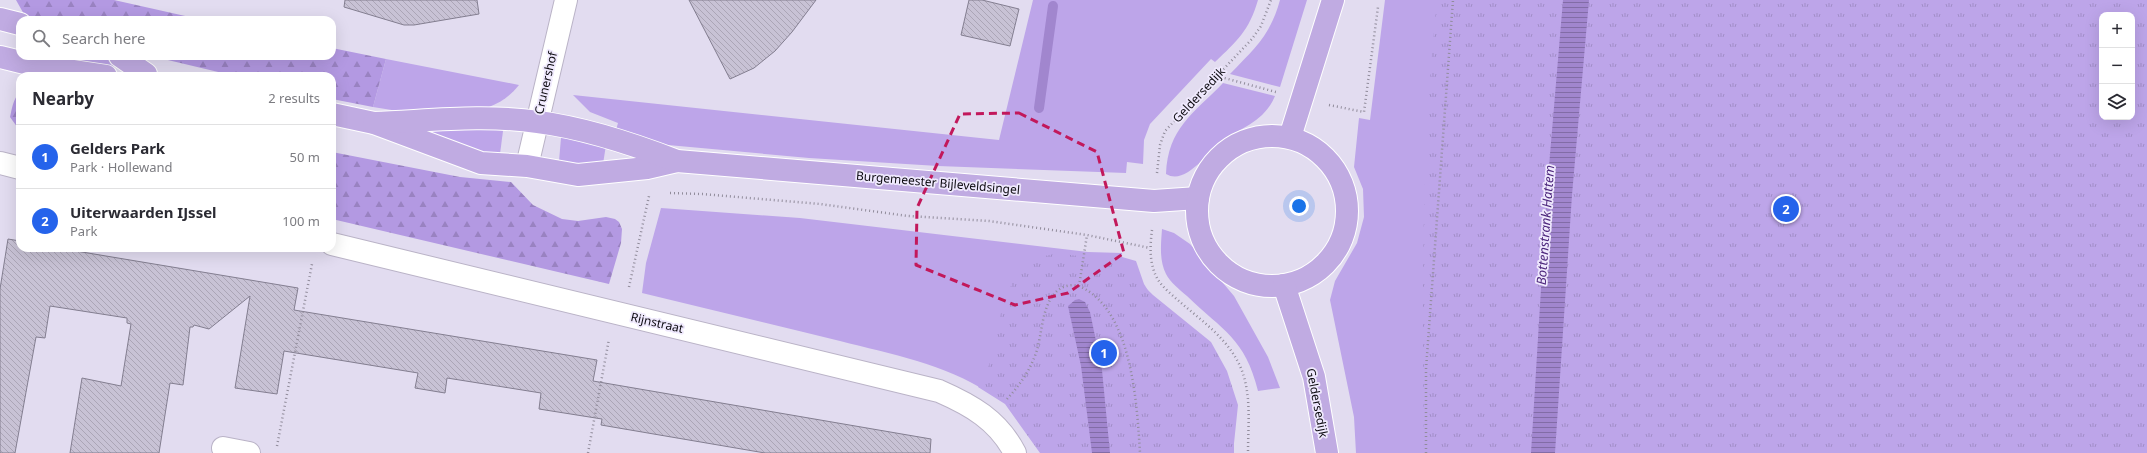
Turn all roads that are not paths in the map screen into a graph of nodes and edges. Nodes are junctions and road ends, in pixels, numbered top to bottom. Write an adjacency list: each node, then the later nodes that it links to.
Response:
1 (566, 0): 10 (street, Crunershof)
2 (1333, 0): 12 (main road)
3 (0, 19): 4 (main road)
4 (16, 23)
5 (0, 57): 7 (main road)
6 (125, 60): 8 (main road)
7 (79, 72)
8 (140, 72)
9 (336, 115): 11 (main road, Burgemeester Bijleveldsingel)
10 (538, 122): 11 (main road, Burgemeester Bijleveldsingel); 13 (main road, Burgemeester Bijleveldsingel); 15 (street, Crunershof)
11 (374, 123): 15 (main road, Burgemeester Bijleveldsingel)
12 (1290, 137): 17 (main road); 19 (main road)
13 (678, 161): 15 (main road, Burgemeester Bijleveldsingel); 17 (main road, Burgemeester Bijleveldsingel)
14 (0, 163): 16 (street)
15 (527, 166)
16 (16, 167)
17 (1198, 198): 19 (main road)
18 (336, 245): 22 (street, Rijnstraat)
19 (1284, 285): 23 (main road, Geldersedijk)
20 (223, 448): 21 (street)
21 (249, 453)
22 (1014, 453)
23 (1327, 453)

